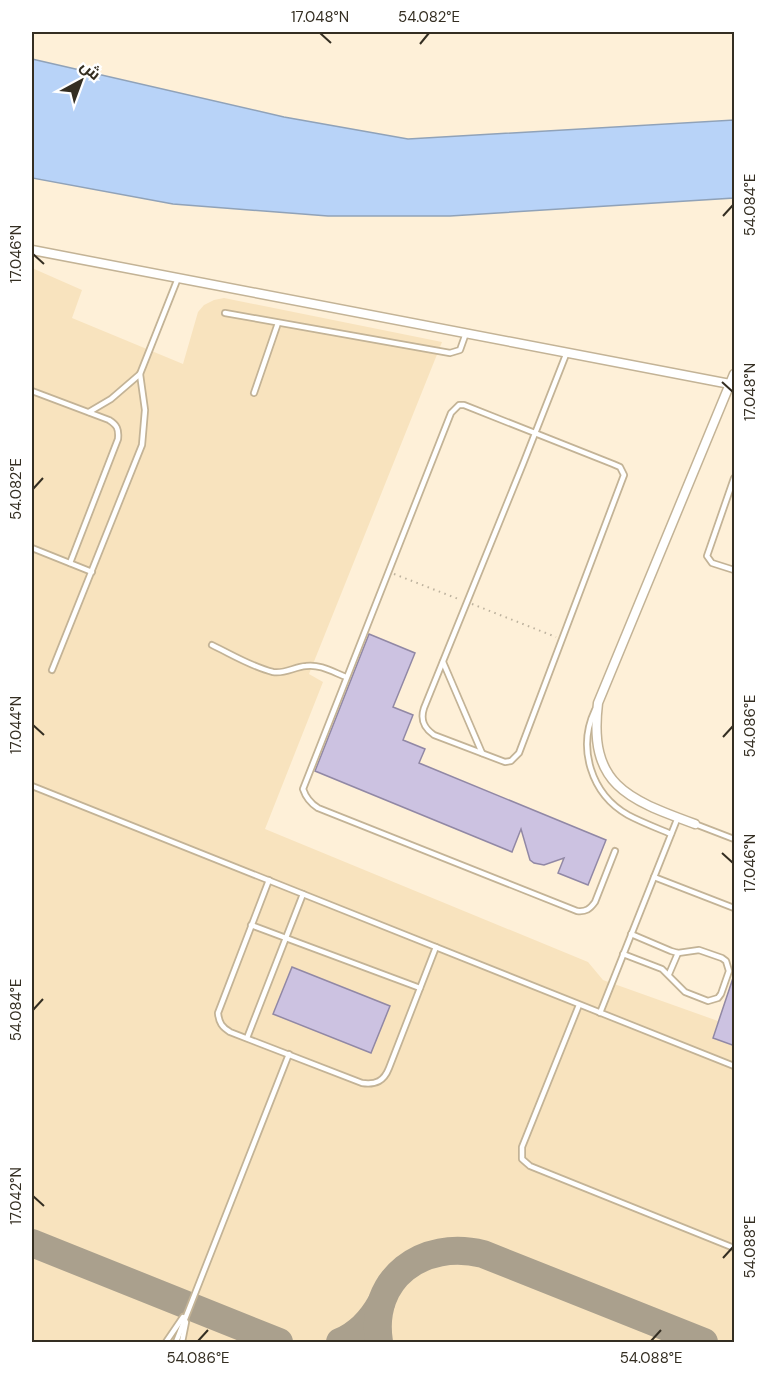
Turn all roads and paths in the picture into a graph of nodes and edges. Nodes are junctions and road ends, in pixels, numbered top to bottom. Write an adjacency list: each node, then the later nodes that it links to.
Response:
1 (32, 250): 2 (street)
2 (178, 278): 5 (street); 7 (lane)
3 (225, 314): 4 (lane)
4 (278, 323): 5 (lane); 11 (lane)
5 (466, 333): 6 (street)
6 (567, 352): 9 (street); 13 (lane)
7 (140, 374): 12 (lane); 18 (lane)
8 (735, 374): 9 (street)
9 (730, 384): 23 (street)
10 (32, 391): 12 (lane)
11 (254, 393)
12 (89, 412): 16 (lane)
13 (535, 433): 20 (lane); 22 (lane); 24 (lane)
14 (735, 478): 17 (lane)
15 (32, 548): 16 (lane)
16 (70, 563): 18 (lane)
17 (735, 570)
18 (92, 572): 21 (lane)
19 (212, 645): 22 (lane)
20 (442, 662): 24 (lane); 24 (lane)
21 (52, 670)
22 (346, 677): 30 (lane)
23 (598, 703): 26 (street); 28 (lane)
24 (483, 754)
25 (32, 786): 32 (lane)
26 (678, 817): 27 (street); 28 (lane)
27 (695, 824): 29 (lane)
28 (671, 834): 31 (lane)
29 (735, 839)
30 (615, 851)
31 (654, 877): 34 (lane); 36 (lane)
32 (269, 880): 33 (lane); 35 (lane)
33 (303, 894): 37 (lane); 38 (lane)
34 (735, 908)
35 (251, 925): 37 (lane); 45 (lane)
36 (631, 934): 39 (lane); 40 (lane)
37 (286, 938): 42 (lane); 45 (lane)
38 (436, 947): 42 (lane); 43 (lane)
39 (678, 952): 41 (lane); 41 (lane)
40 (623, 954): 41 (lane); 44 (lane)
41 (669, 974)
42 (420, 988): 46 (lane)
43 (579, 1005): 44 (lane); 48 (lane)
44 (600, 1013): 47 (lane)
45 (247, 1038): 46 (lane)
46 (289, 1054): 49 (lane)
47 (735, 1066)
48 (735, 1248)
49 (190, 1307): 50 (lane); 51 (lane); 52 (lane)
50 (166, 1342)
51 (176, 1342)
52 (182, 1342)

